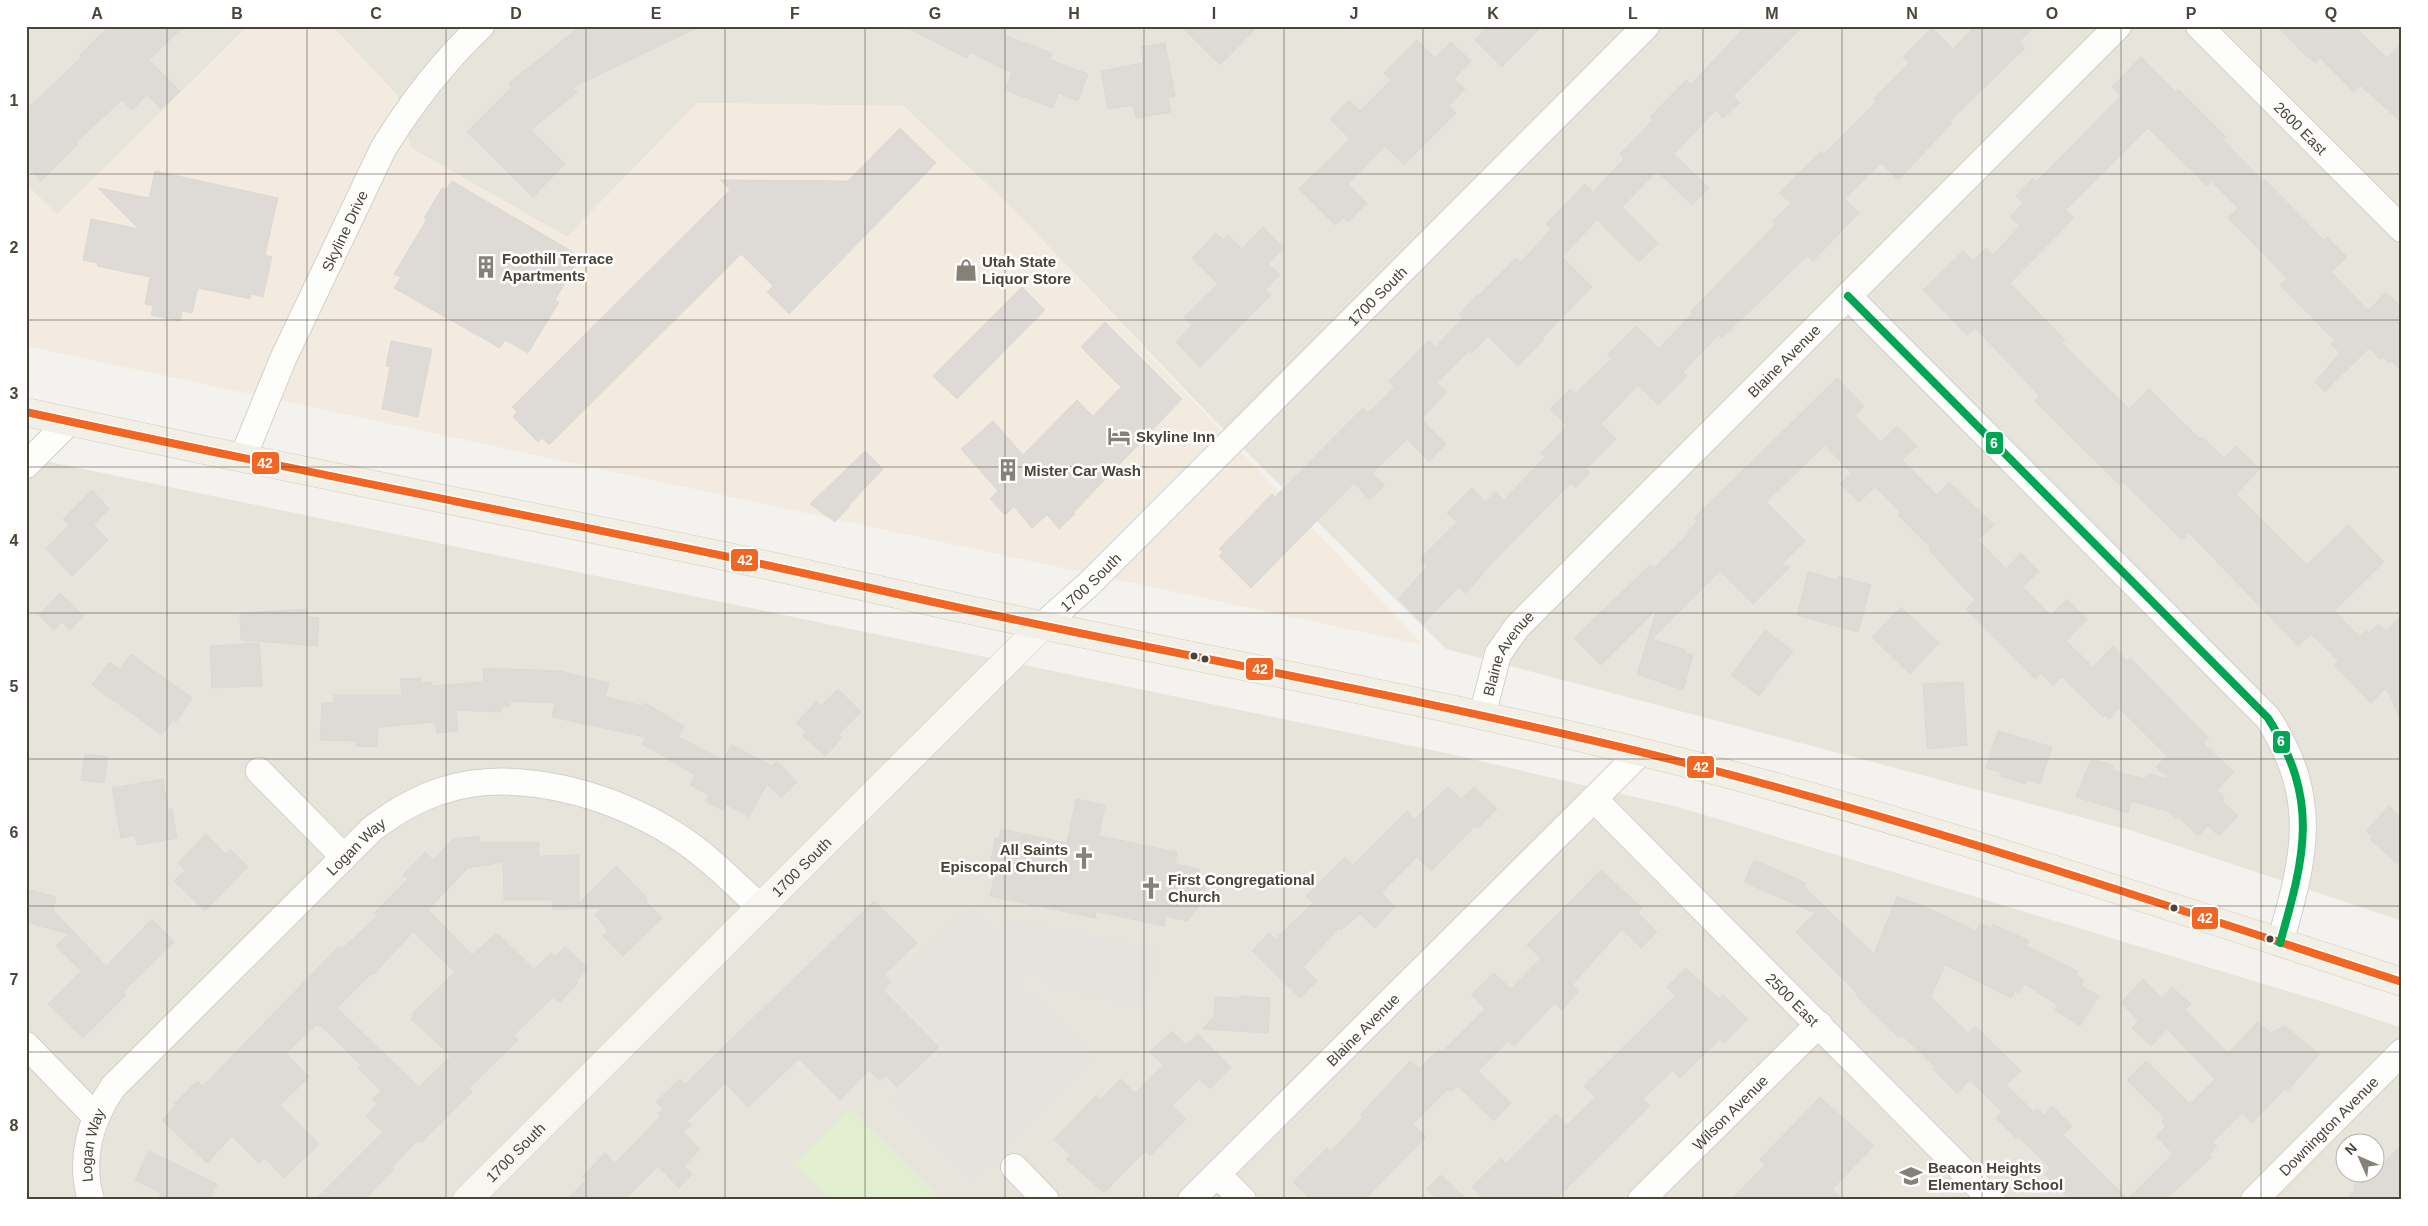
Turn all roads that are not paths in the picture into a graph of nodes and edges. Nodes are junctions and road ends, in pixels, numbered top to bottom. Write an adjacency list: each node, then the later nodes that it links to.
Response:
1 (481, 26): 9 (street, Skyline Drive)
2 (1646, 26): 11 (street, 1700 South)
3 (2118, 26): 6 (street, Blaine Avenue)
4 (2199, 26): 5 (street, 2600 East)
5 (2402, 229)
6 (1848, 296): 12 (street, Blaine Avenue); 18 (street)
7 (26, 412): 8 (main road)
8 (69, 422): 9 (main road); 10 (street)
9 (243, 458): 11 (main road)
10 (26, 465)
11 (1043, 625): 12 (main road); 17 (street, 1700 South)
12 (1482, 716): 13 (main road)
13 (1640, 752): 15 (street, Blaine Avenue); 18 (main road)
14 (259, 771): 16 (street)
15 (1594, 798): 20 (street, 2500 East); 25 (street, Blaine Avenue)
16 (344, 856): 17 (street, Logan Way); 23 (street, Logan Way)
17 (761, 908): 27 (street, 1700 South)
18 (2280, 943): 19 (main road)
19 (2402, 982)
20 (1819, 1024): 31 (street, Wilson Avenue); 32 (street, 2500 East)
21 (26, 1045): 23 (street)
22 (2402, 1052): 33 (street, Downington Avenue)
23 (95, 1116): 26 (street, Logan Way)
24 (1014, 1167): 28 (street)
25 (1217, 1174): 29 (street, Blaine Avenue); 30 (street)
26 (91, 1200)
27 (467, 1200)
28 (1046, 1200)
29 (1191, 1200)
30 (1243, 1200)
31 (1641, 1200)
32 (1992, 1200)
33 (2254, 1200)

